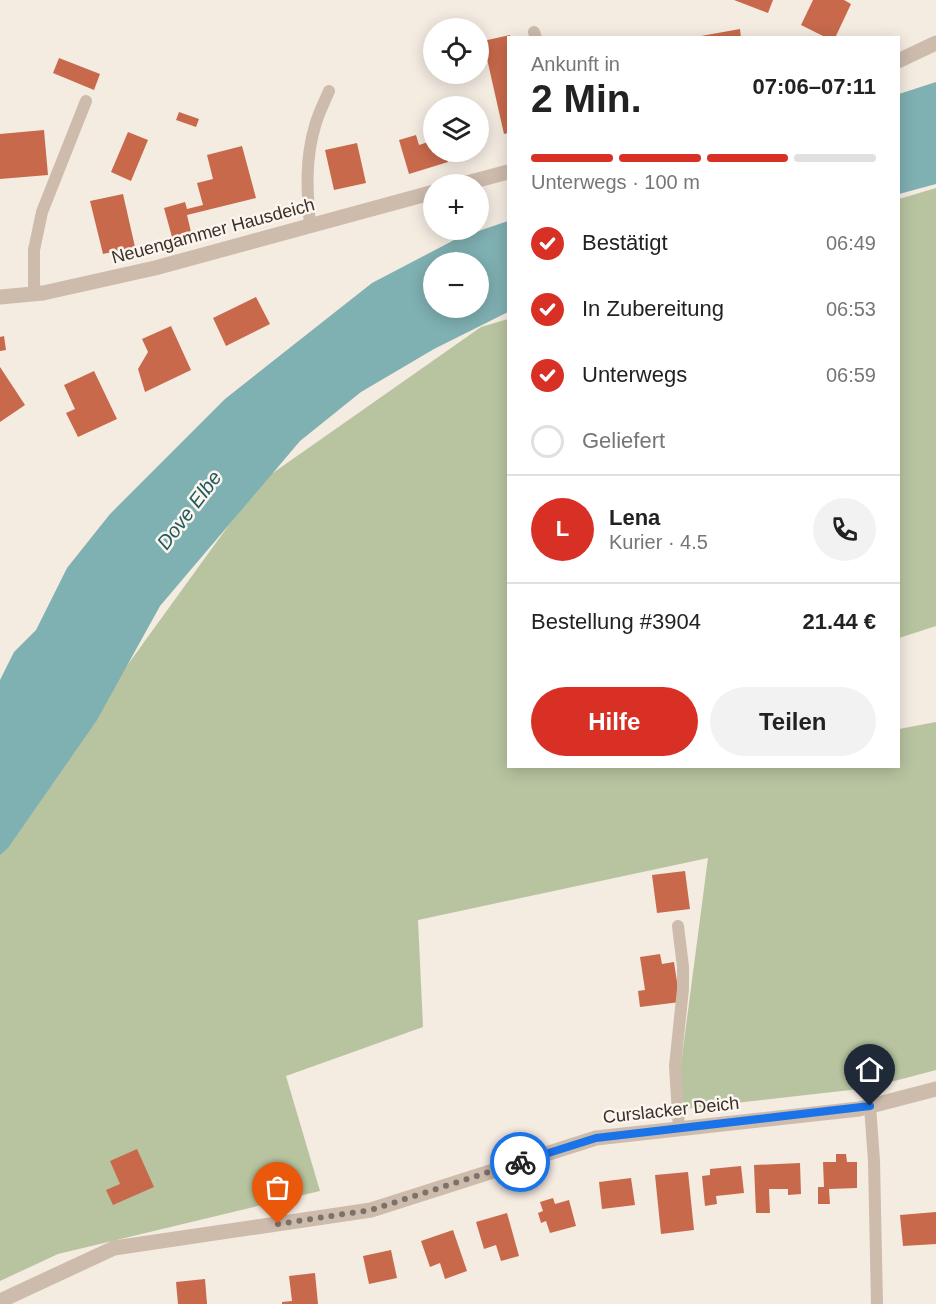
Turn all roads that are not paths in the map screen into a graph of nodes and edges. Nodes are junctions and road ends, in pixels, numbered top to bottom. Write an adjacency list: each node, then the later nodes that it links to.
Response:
1 (936, 43): 2 (street)
2 (900, 60)
3 (329, 91): 8 (lane)
4 (86, 101): 9 (lane)
5 (507, 172): 6 (street)
6 (489, 177)
7 (423, 195): 8 (street, Neuengammer Hausdeich)
8 (310, 225): 9 (street, Neuengammer Hausdeich)
9 (34, 294): 10 (street, Neuengammer Hausdeich)
10 (0, 297)
11 (678, 926): 14 (lane)
12 (936, 1089): 13 (street, Curslacker Deich)
13 (870, 1106): 14 (street, Curslacker Deich); 16 (lane)
14 (678, 1129): 15 (street, Curslacker Deich)
15 (0, 1301)
16 (877, 1304)

